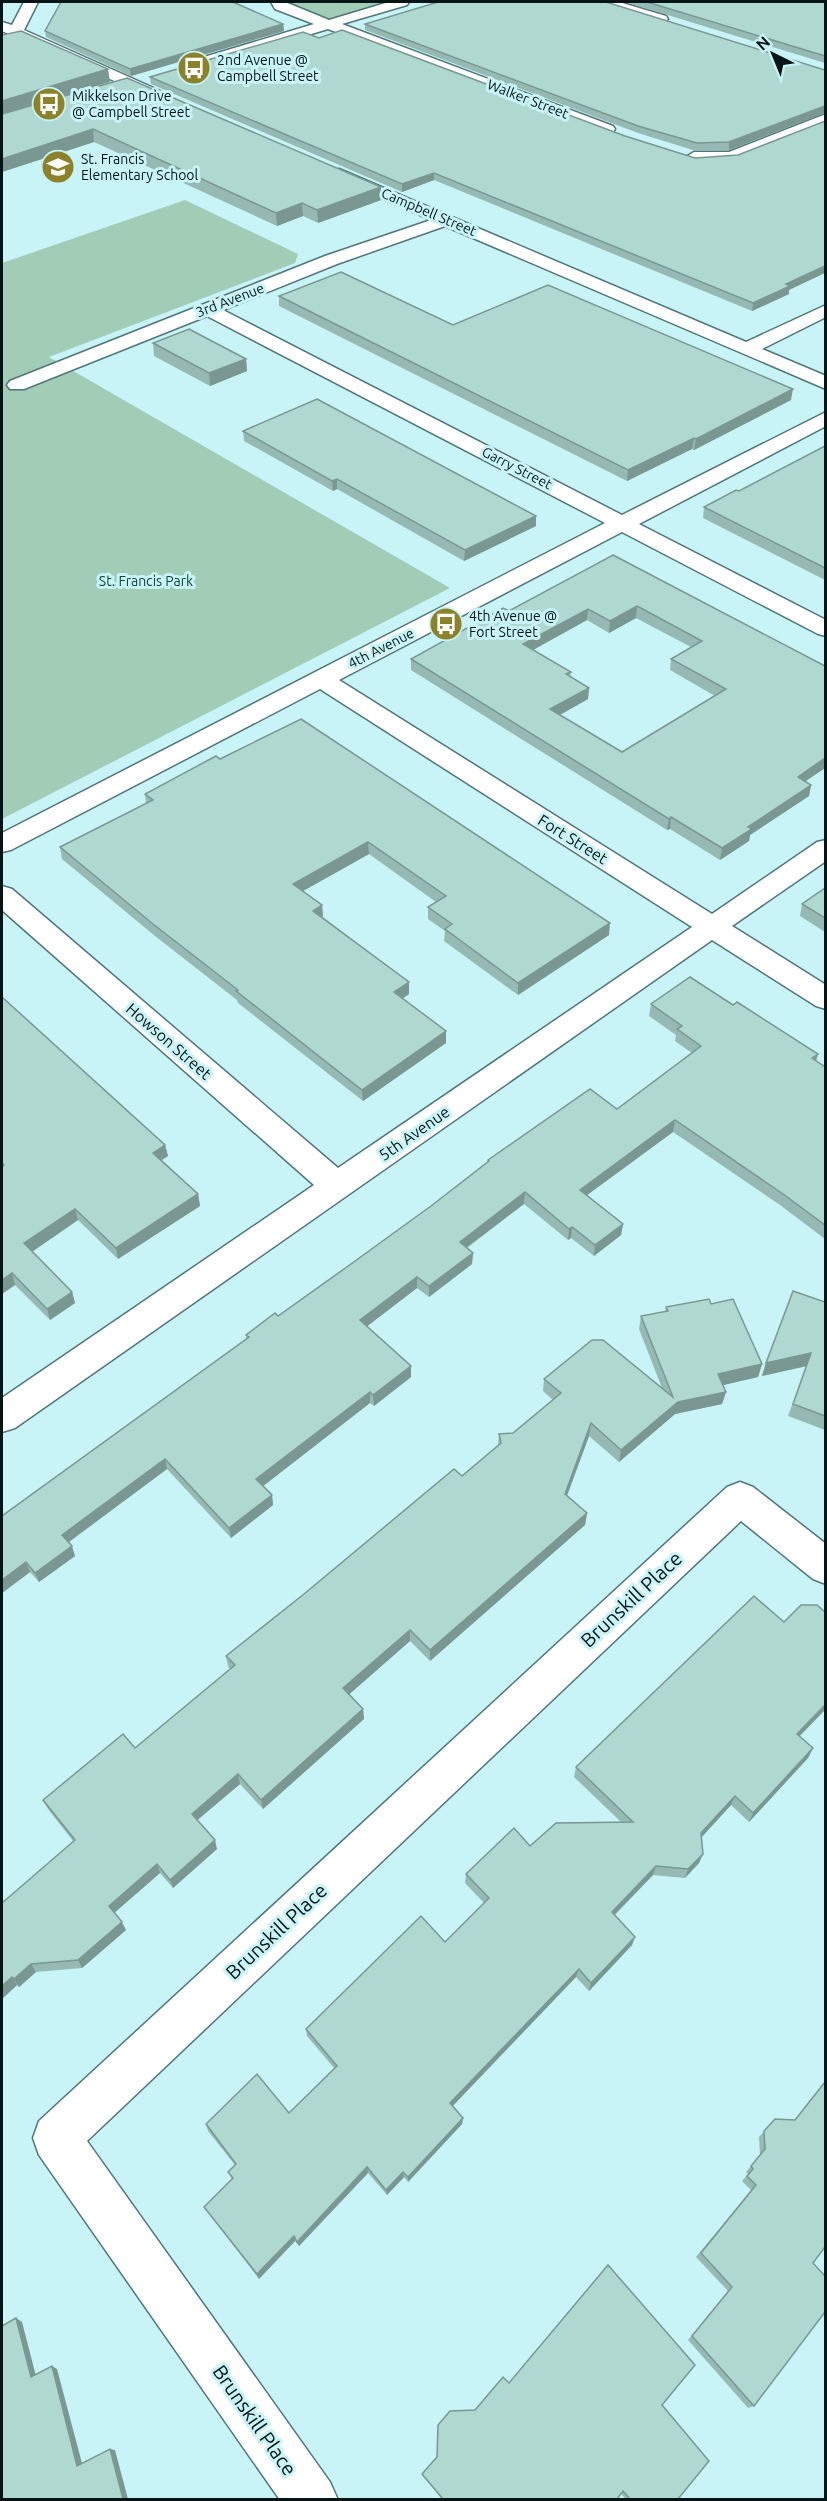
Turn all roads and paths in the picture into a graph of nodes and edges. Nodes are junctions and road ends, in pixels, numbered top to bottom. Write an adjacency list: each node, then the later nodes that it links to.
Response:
1 (30, 2): 8 (street)
2 (278, 2): 6 (street, Walker Street)
3 (402, 2): 6 (street)
4 (606, 2): 5 (street)
5 (672, 22)
6 (328, 24): 9 (street); 15 (street, Walker Street)
7 (2, 26): 8 (street)
8 (16, 32): 11 (street)
9 (186, 67)
10 (152, 77): 11 (street)
11 (130, 83): 12 (street); 13 (street)
12 (108, 90)
13 (173, 102)
14 (825, 119): 16 (street)
15 (619, 134)
16 (674, 151)
17 (324, 167): 18 (street, Campbell Street)
18 (446, 220): 19 (street, 3rd Avenue); 21 (street, Campbell Street)
19 (207, 309): 23 (street, 3rd Avenue); 25 (street, Garry Street)
20 (825, 310): 21 (street)
21 (746, 349): 22 (street, Campbell Street)
22 (825, 383)
23 (17, 385)
24 (825, 418): 25 (street, 4th Avenue)
25 (624, 523): 26 (street, Garry Street); 27 (street, 4th Avenue)
26 (825, 629)
27 (321, 679): 28 (street, 4th Avenue); 31 (street, Fort Street)
28 (2, 844)
29 (825, 848): 31 (street, 5th Avenue)
30 (2, 895): 33 (street, Howson Street)
31 (712, 927): 32 (street, Fort Street); 33 (street, 5th Avenue)
32 (825, 999)
33 (337, 1186): 34 (street, 5th Avenue)
34 (2, 1417)
35 (825, 1567): 36 (street, Brunskill Place)
36 (312, 2499)

